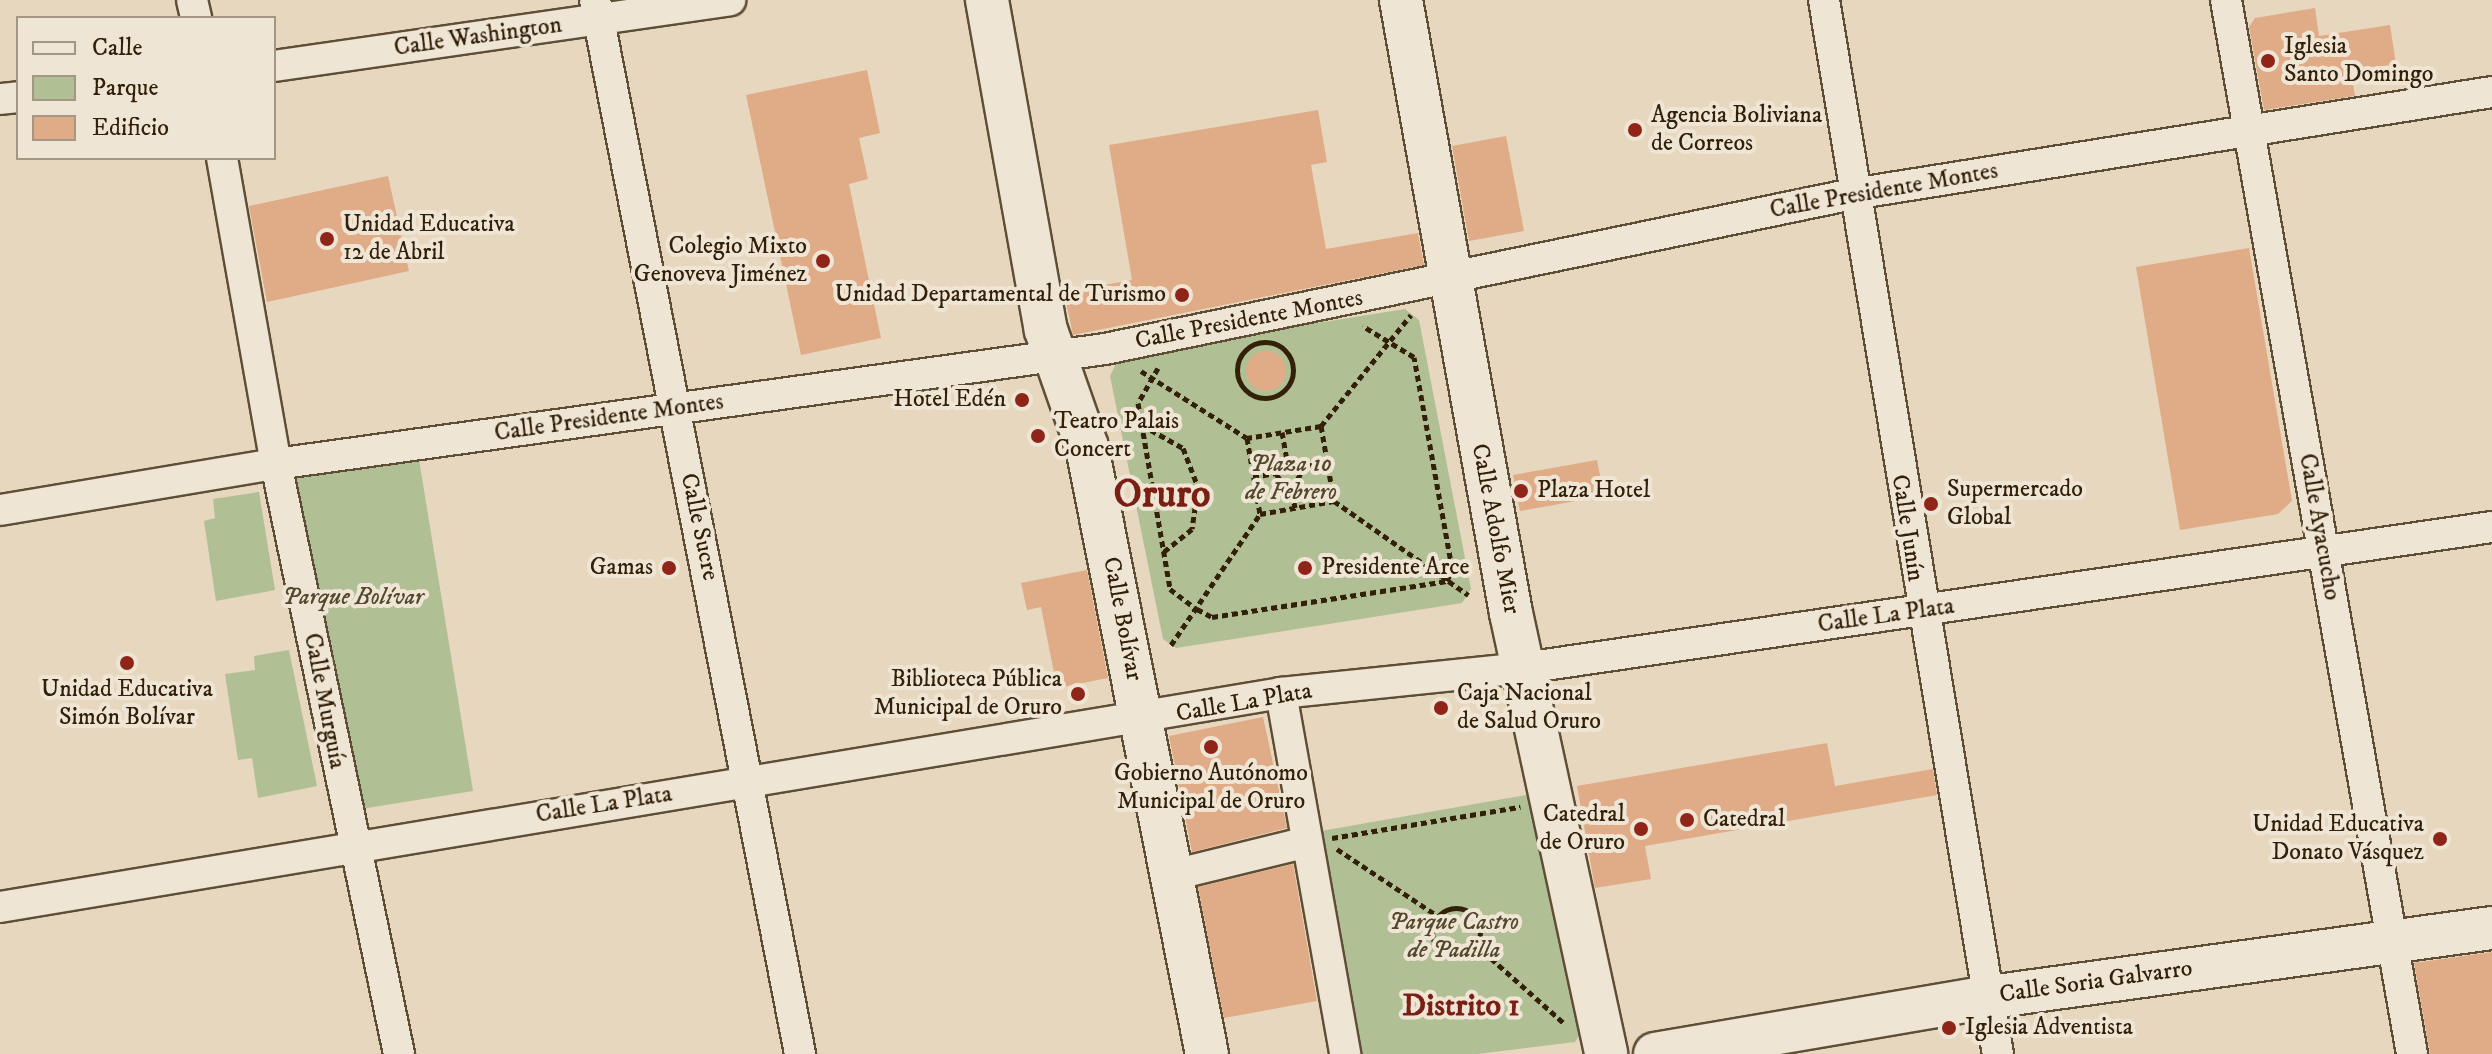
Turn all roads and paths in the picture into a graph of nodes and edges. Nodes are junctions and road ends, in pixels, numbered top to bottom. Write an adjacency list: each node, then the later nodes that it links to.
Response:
1 (730, 0): 6 (street, Calle Washington)
2 (987, 0): 20 (main road, Calle Bolívar)
3 (1401, 0): 12 (main road, Calle Adolfo Mier)
4 (1824, 0): 11 (street, Calle Junín)
5 (2226, 0): 9 (street, Calle Ayacucho)
6 (598, 10): 7 (street, Calle Washington); 24 (street, Calle Sucre)
7 (276, 66)
8 (2492, 92): 9 (street, Calle Presidente Montes)
9 (2246, 132): 11 (street, Calle Presidente Montes); 42 (street, Calle Ayacucho)
10 (222, 160): 31 (street, Calle Murguía)
11 (1853, 194): 12 (street, Calle Presidente Montes); 46 (street, Calle Junín)
12 (1447, 280): 20 (street, Calle Presidente Montes); 48 (main road, Calle Adolfo Mier)
13 (1412, 314): 16 (path)
14 (1344, 327): 16 (path)
15 (1281, 339): 17 (path)
16 (1390, 341): 26 (path); 43 (path)
17 (1266, 342): 18 (path); 18 (path)
18 (1256, 343): 19 (path)
19 (1226, 348)
20 (1052, 356): 24 (street, Calle Presidente Montes); 50 (main road, Calle Bolívar)
21 (1165, 357): 23 (path)
22 (1130, 364): 23 (path)
23 (1152, 378): 25 (path); 28 (path)
24 (675, 408): 31 (street, Calle Presidente Montes); 51 (street, Calle Sucre)
25 (1142, 425): 41 (path); 41 (path)
26 (1321, 426): 27 (path); 30 (path)
27 (1282, 432): 28 (path); 29 (path)
28 (1247, 438): 34 (path)
29 (1287, 459): 32 (path); 33 (path)
30 (1328, 462): 32 (path); 36 (path)
31 (276, 464): 38 (street, Calle Presidente Montes); 54 (street, Calle Murguía)
32 (1300, 467): 35 (path)
33 (1276, 473): 34 (path); 35 (path)
34 (1253, 477): 39 (path)
35 (1291, 483): 37 (path)
36 (1334, 501): 37 (path); 43 (path)
37 (1295, 508): 39 (path)
38 (0, 510)
39 (1260, 514): 45 (path)
40 (2492, 527): 42 (street, Calle La Plata)
41 (1164, 552): 45 (path)
42 (2324, 552): 46 (street, Calle La Plata); 59 (street, Calle Ayacucho)
43 (1447, 581): 44 (path); 45 (path)
44 (1468, 595)
45 (1197, 609): 47 (path)
46 (1921, 611): 48 (street, Calle La Plata); 61 (street, Calle Junín)
47 (1171, 645)
48 (1524, 668): 49 (street, Calle La Plata); 52 (main road, Calle Adolfo Mier)
49 (1281, 693): 50 (street, Calle La Plata); 53 (street)
50 (1142, 720): 51 (street, Calle La Plata); 55 (main road, Calle Bolívar)
51 (752, 782): 54 (street, Calle La Plata); 64 (street, Calle Sucre)
52 (1555, 802): 57 (path); 62 (main road, Calle Adolfo Mier)
53 (1307, 842): 55 (street); 66 (street)
54 (352, 845): 56 (street, Calle La Plata); 63 (street, Calle Murguía)
55 (1173, 875): 65 (main road, Calle Bolívar)
56 (0, 907)
57 (1438, 916): 60 (path); 60 (path)
58 (2492, 928): 59 (main road, Calle Soria Galvarro)
59 (2393, 940): 61 (main road, Calle Soria Galvarro); 69 (street, Calle Ayacucho)
60 (1476, 945): 62 (path)
61 (1990, 997): 67 (main road, Calle Soria Galvarro); 68 (street, Calle Junín)
62 (1591, 1044)
63 (399, 1054)
64 (800, 1054)
65 (1207, 1054)
66 (1345, 1054)
67 (1655, 1054)
68 (1998, 1054)
69 (2412, 1054)

